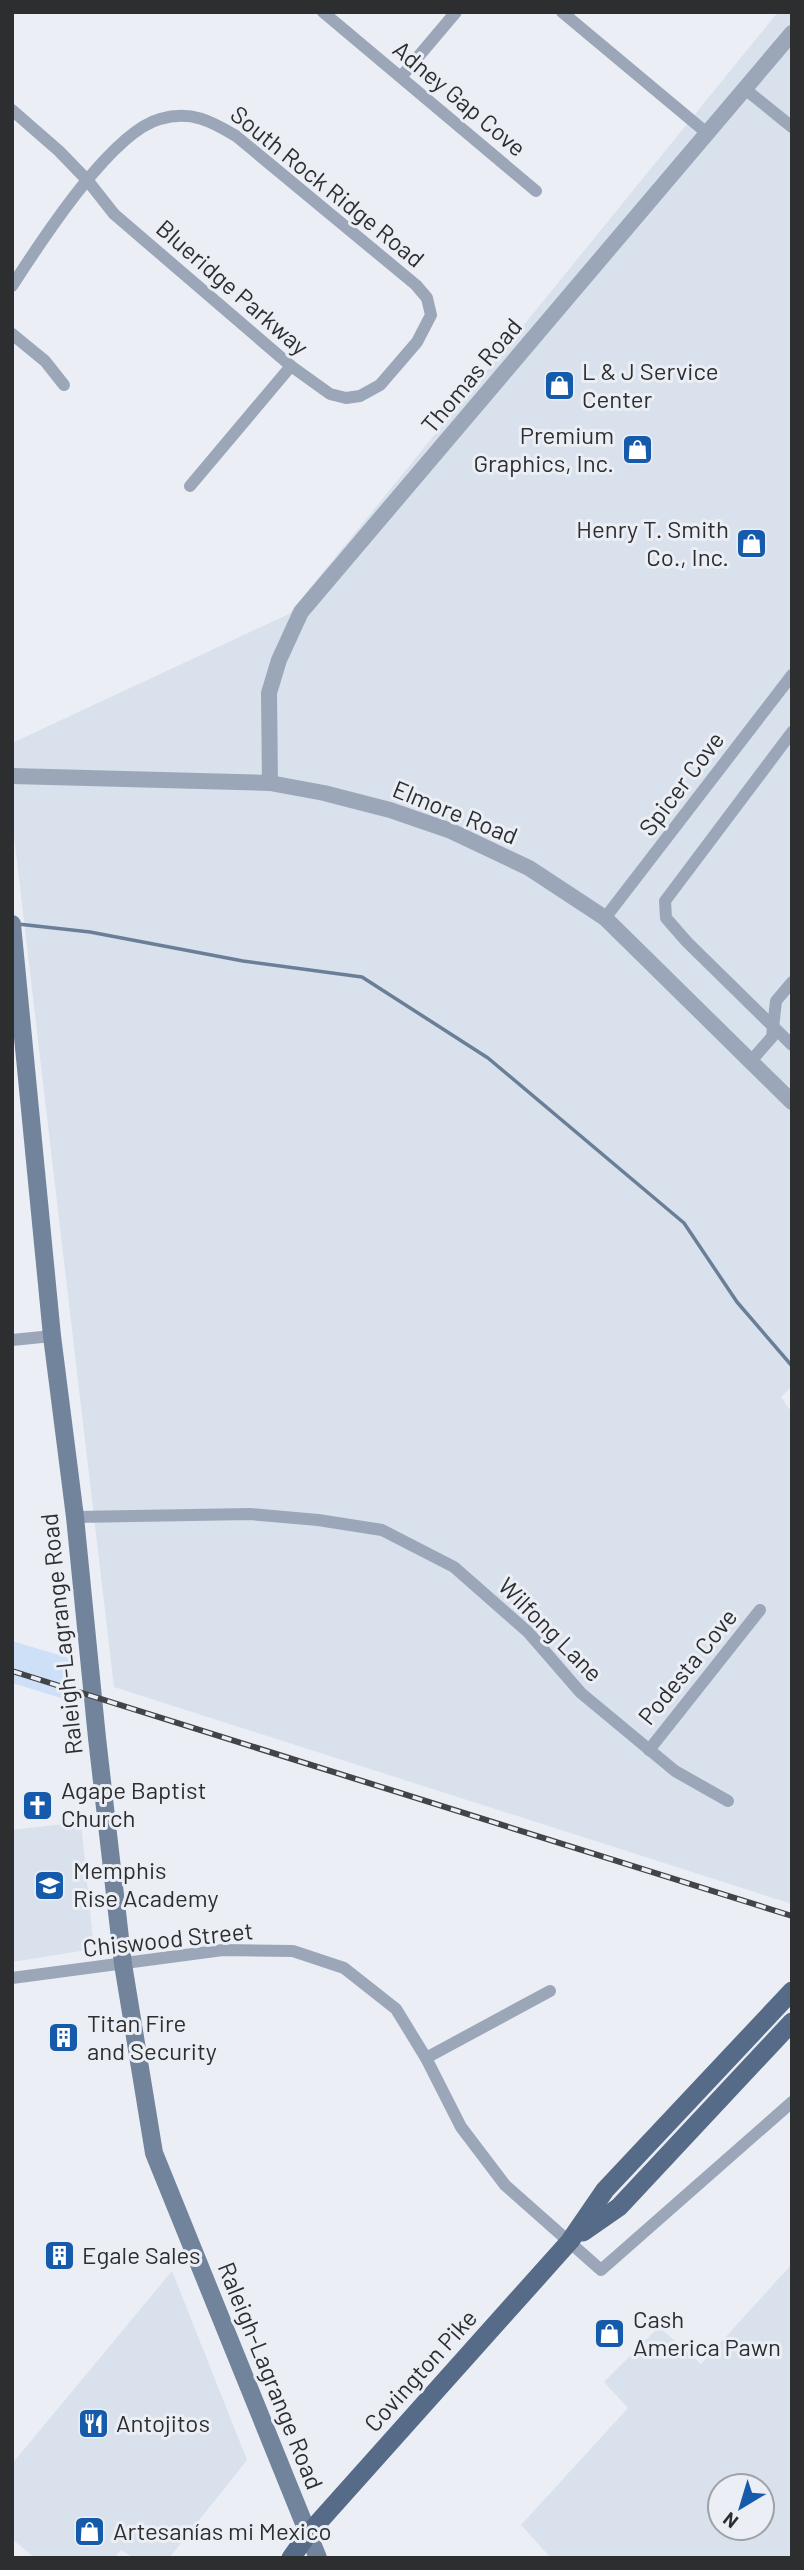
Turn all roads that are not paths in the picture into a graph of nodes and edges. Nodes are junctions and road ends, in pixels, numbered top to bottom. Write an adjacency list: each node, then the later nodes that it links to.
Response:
1 (323, 12): 5 (street, Adney Gap Cove)
2 (456, 12): 5 (street)
3 (562, 12): 9 (street)
4 (792, 33): 6 (street, Thomas Road)
5 (401, 77): 11 (street, Adney Gap Cove)
6 (745, 89): 8 (street); 9 (street, Thomas Road)
7 (12, 110): 10 (street, Blueridge Parkway)
8 (792, 127)
9 (708, 134): 21 (street, Thomas Road)
10 (88, 181): 12 (street); 13 (street, South Rock Ridge Road); 15 (street, Blueridge Parkway)
11 (536, 191)
12 (12, 286)
13 (430, 315): 15 (street, Blueridge Parkway)
14 (12, 334): 16 (street)
15 (291, 366): 17 (street)
16 (64, 385)
17 (190, 486)
18 (791, 677): 22 (street, Spicer Cove)
19 (792, 732): 25 (street)
20 (12, 776): 21 (street, Elmore Road)
21 (270, 783): 22 (street, Elmore Road)
22 (605, 918): 27 (street, Elmore Road)
23 (12, 924): 26 (main road, Raleigh-Lagrange Road)
24 (792, 982): 25 (street)
25 (783, 1037): 27 (street)
26 (18, 1059): 29 (main road, Raleigh-Lagrange Road)
27 (750, 1062): 28 (street, Elmore Road)
28 (792, 1102)
29 (52, 1336): 30 (street); 31 (main road, Raleigh-Lagrange Road)
30 (12, 1340)
31 (75, 1517): 33 (street, Wilfong Lane); 35 (main road, Raleigh-Lagrange Road)
32 (760, 1610): 33 (street, Podesta Cove)
33 (649, 1750): 34 (street, Wilfong Lane)
34 (728, 1801)
35 (123, 1964): 36 (street, Chiswood Street); 40 (street, Chiswood Street); 43 (main road, Raleigh-Lagrange Road)
36 (12, 1978)
37 (550, 1990): 40 (street)
38 (792, 1991): 42 (main road, Covington Pike)
39 (792, 2022): 42 (main road, Covington Pike)
40 (426, 2058): 42 (street, Chiswood Street)
41 (792, 2102): 42 (street, Chiswood Street)
42 (570, 2241): 43 (main road, Covington Pike)
43 (308, 2534): 44 (main road, Covington Pike); 45 (main road, Covington Pike); 46 (main road, Raleigh-Lagrange Road)
44 (275, 2558)
45 (291, 2558)
46 (318, 2558)

